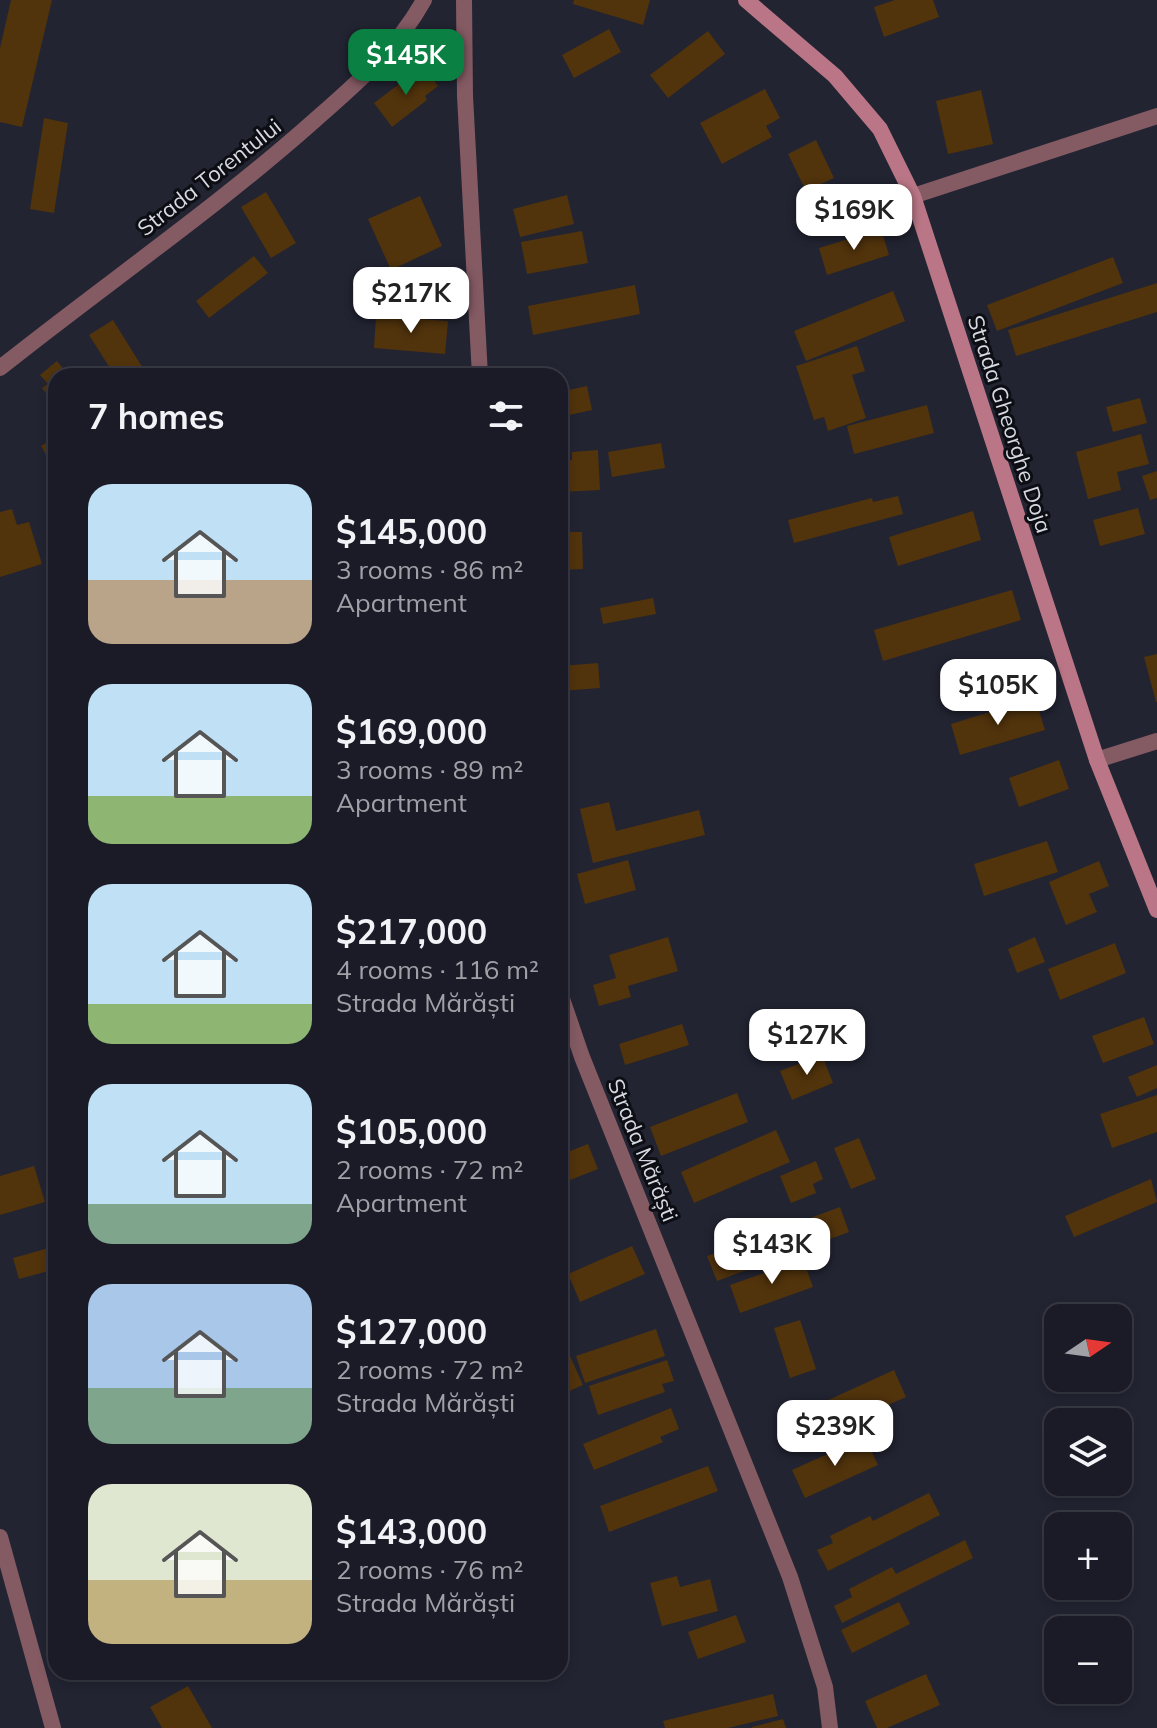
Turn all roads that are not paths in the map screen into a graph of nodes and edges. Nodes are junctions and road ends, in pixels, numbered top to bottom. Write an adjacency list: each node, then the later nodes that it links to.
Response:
1 (424, 0): 6 (street, Strada Torentului)
2 (464, 0): 7 (street)
3 (746, 0): 5 (street, Strada Gheorghe Doja)
4 (1157, 116): 5 (street)
5 (913, 196): 9 (street, Strada Gheorghe Doja)
6 (0, 368)
7 (480, 368)
8 (1157, 741): 9 (street)
9 (1097, 760): 10 (street, Strada Gheorghe Doja)
10 (1157, 910)
11 (568, 1016): 14 (street, Strada Mărăști)
12 (0, 1537): 13 (street)
13 (53, 1728)
14 (830, 1728)

